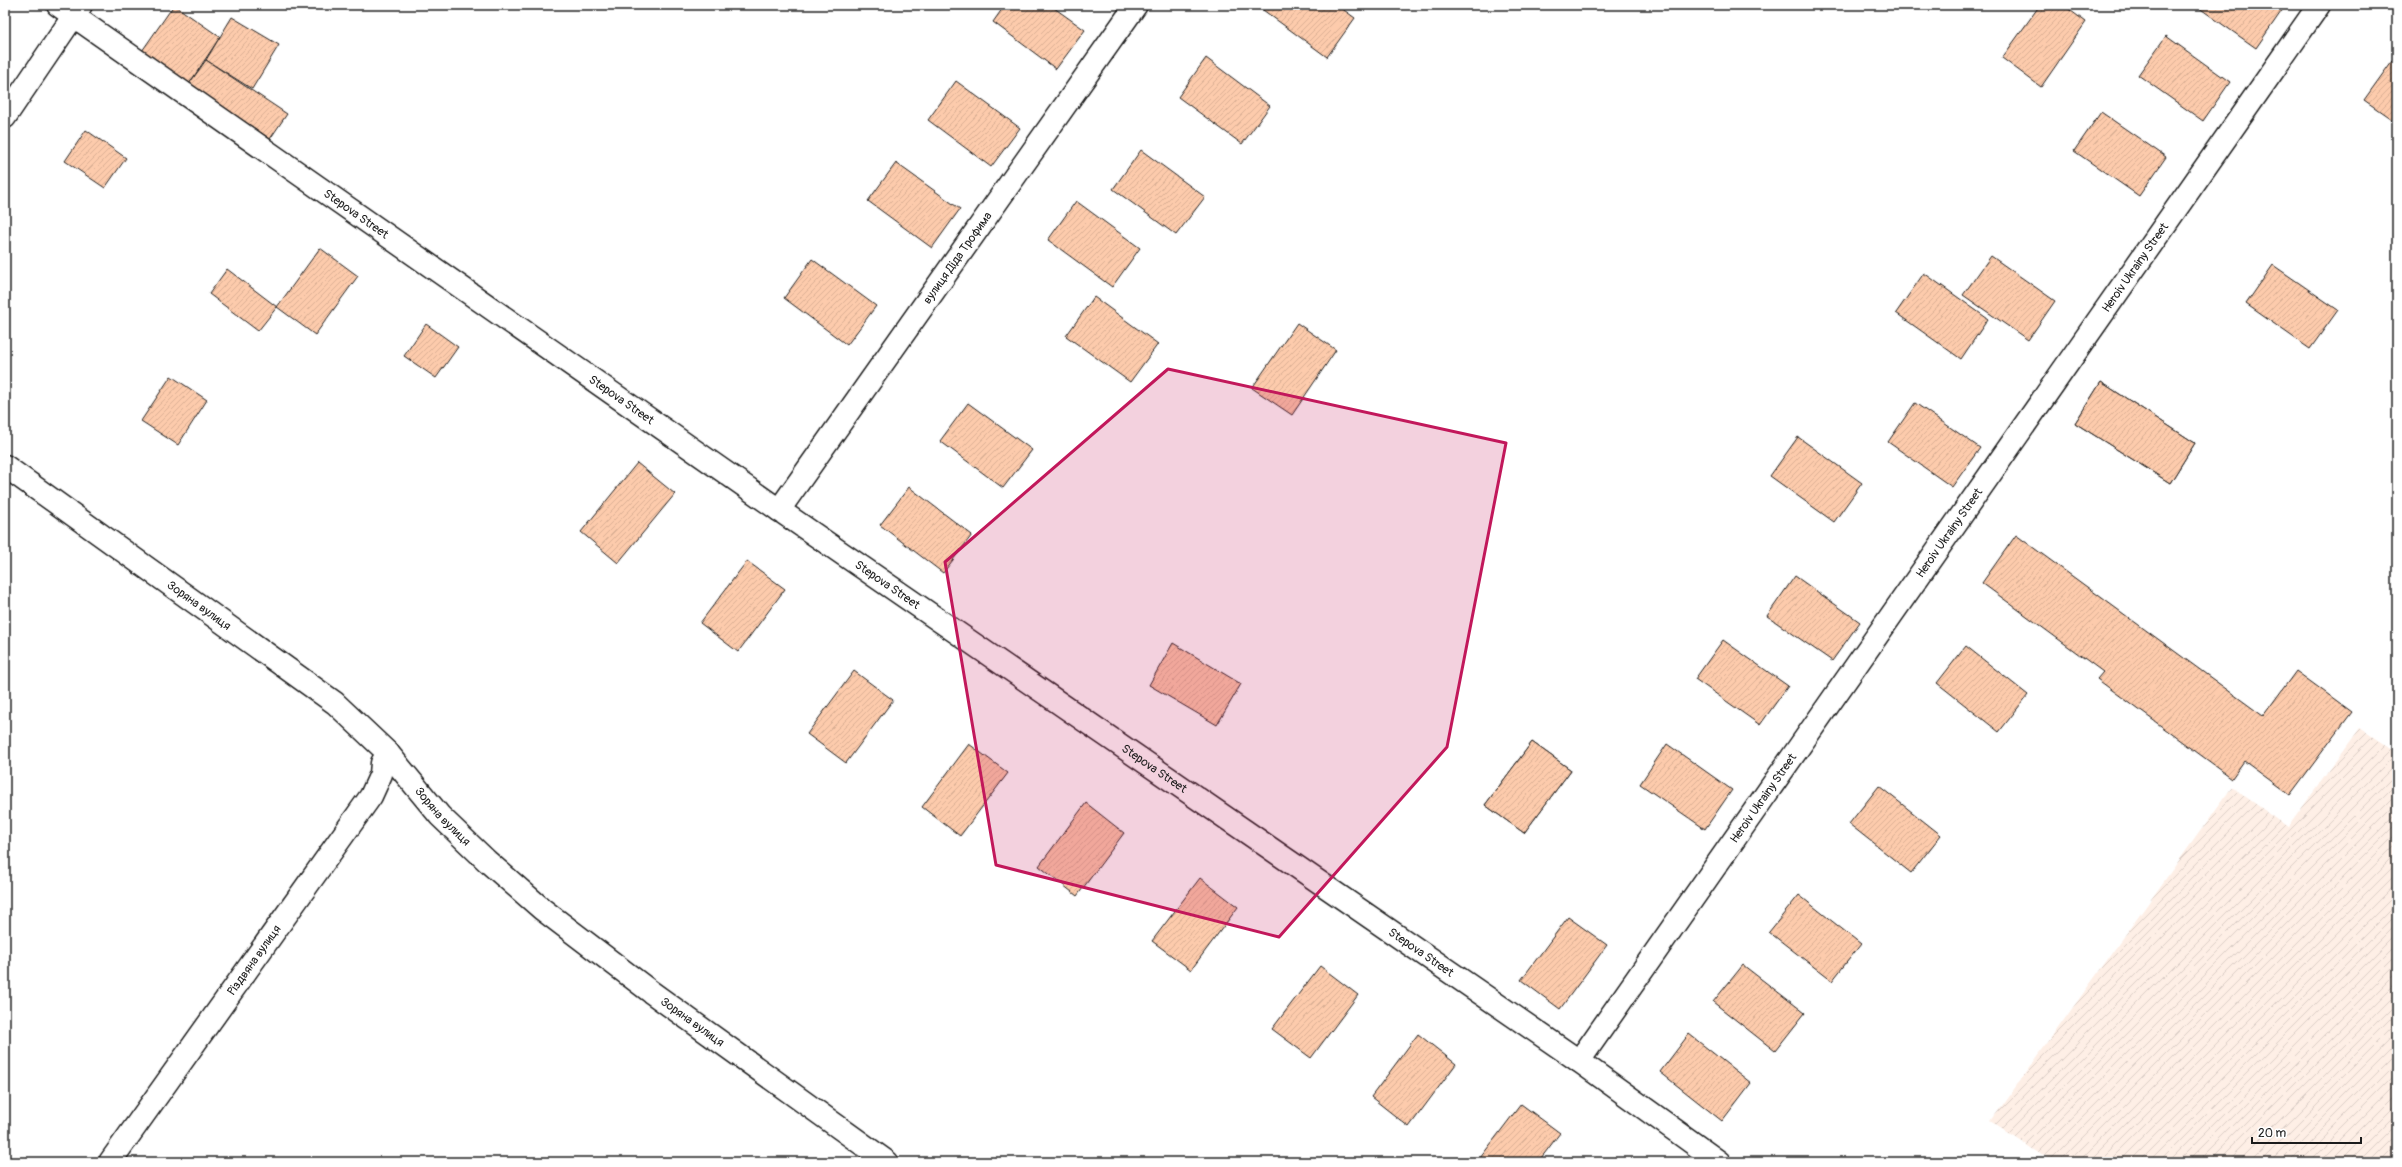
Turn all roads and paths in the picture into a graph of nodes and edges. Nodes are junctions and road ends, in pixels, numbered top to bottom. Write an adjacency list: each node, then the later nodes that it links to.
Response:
1 (1136, 5): 6 (street, вулиця Діда Трофима)
2 (2319, 5): 8 (street, Heroiv Ukrainy Street)
3 (71, 9): 4 (street); 6 (street, Stepova Street)
4 (5, 117)
5 (5, 466): 7 (street, Зоряна вулиця)
6 (779, 510): 8 (street, Stepova Street)
7 (388, 753): 9 (street, Зоряна вулиця); 10 (street, Різдвяна вулиця)
8 (1579, 1061): 11 (street, Stepova Street)
9 (876, 1160)
10 (110, 1162)
11 (1719, 1162)

